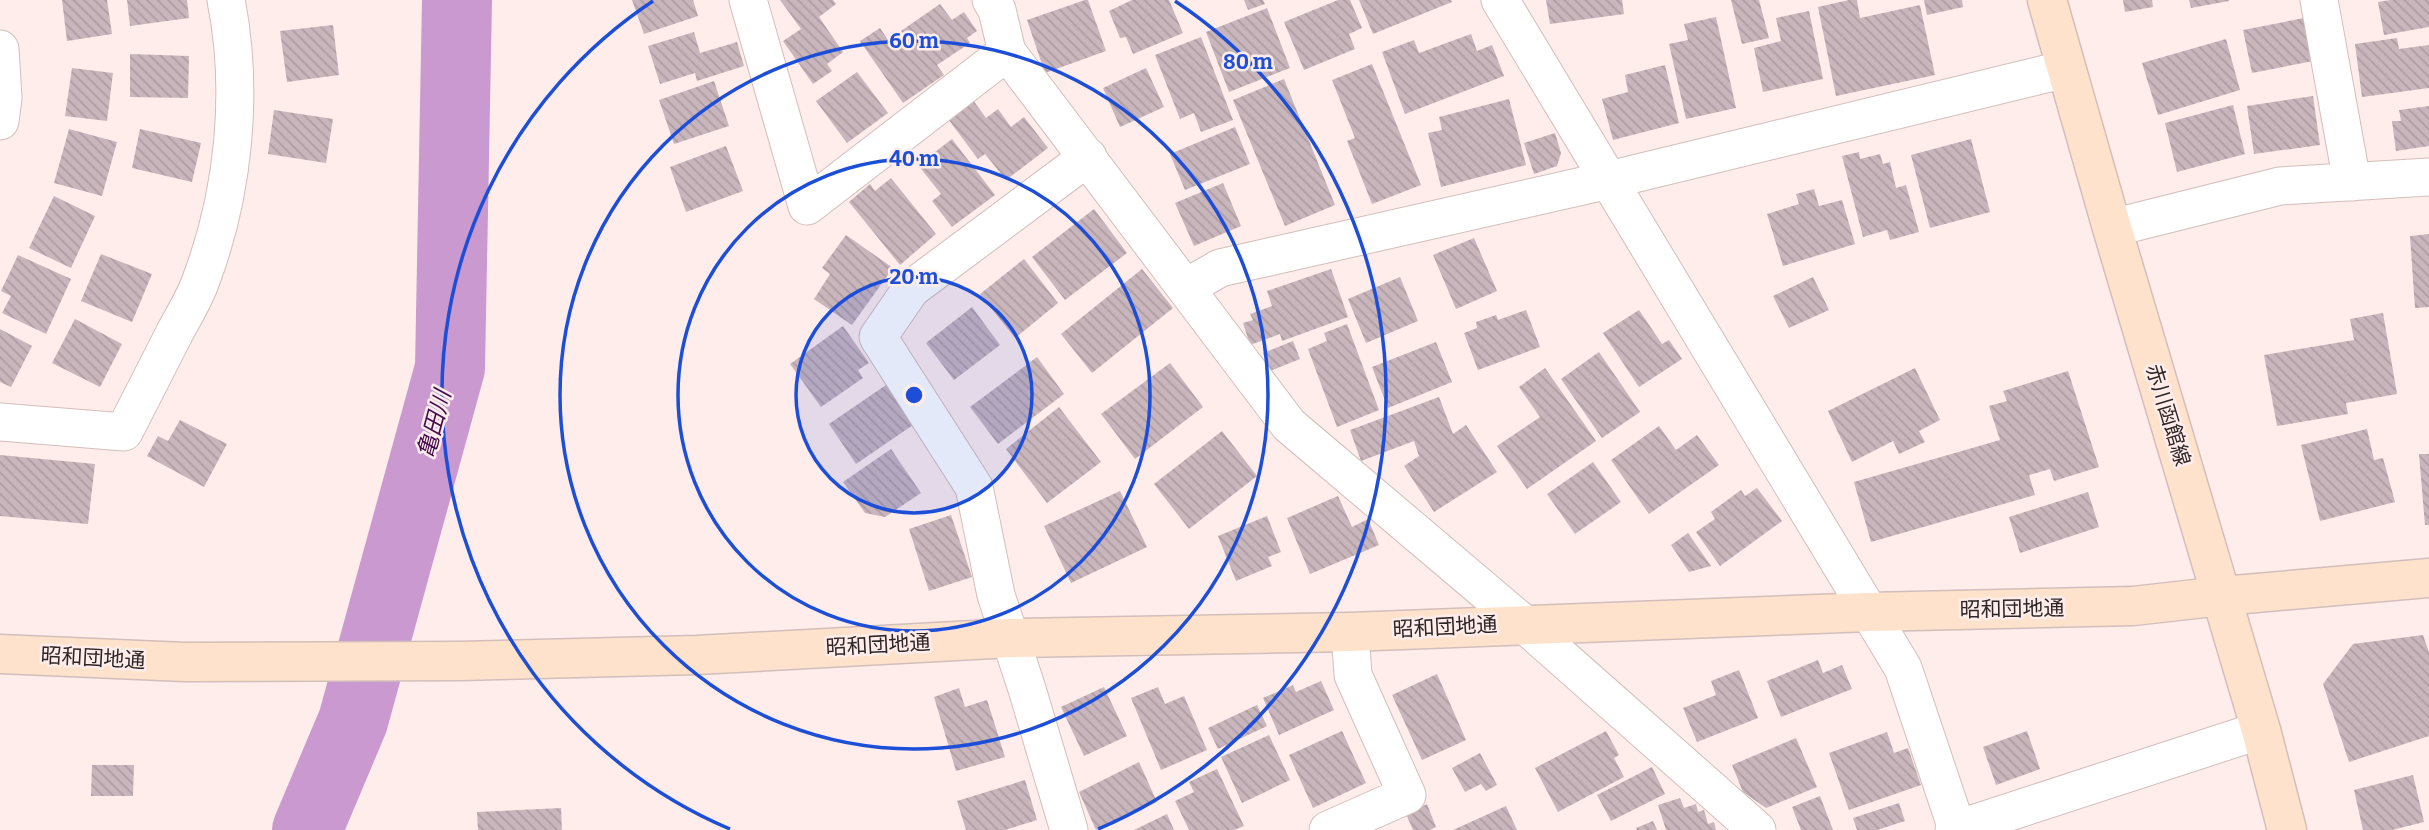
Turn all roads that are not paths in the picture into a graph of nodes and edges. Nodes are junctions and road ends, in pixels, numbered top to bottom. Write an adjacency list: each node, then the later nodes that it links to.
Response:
1 (226, 0): 17 (street)
2 (748, 0): 8 (street)
3 (990, 0): 8 (street)
4 (1500, 0): 13 (street)
5 (2047, 0): 9 (street, 赤川函館線)
6 (2319, 0): 14 (street)
7 (0, 51): 10 (street)
8 (1007, 52): 11 (street)
9 (2066, 69): 13 (street); 15 (street, 赤川函館線)
10 (0, 121)
11 (1088, 157): 16 (street); 23 (street)
12 (2429, 177): 14 (street)
13 (1609, 180): 16 (street); 20 (street)
14 (2352, 182): 15 (street)
15 (2112, 228): 19 (street, 赤川函館線)
16 (1187, 287): 21 (street)
17 (0, 422)
18 (2429, 578): 19 (street, 昭和団地通)
19 (2222, 596): 20 (street, 昭和団地通); 25 (street, 赤川函館線)
20 (1869, 612): 21 (street, 昭和団地通); 29 (street)
21 (1524, 624): 22 (street, 昭和団地通); 28 (street)
22 (1350, 632): 23 (street, 昭和団地通); 27 (street)
23 (1011, 638): 24 (street, 昭和団地通); 26 (street)
24 (0, 654)
25 (2261, 730): 29 (street); 30 (street, 赤川函館線)
26 (1069, 830)
27 (1328, 830)
28 (1757, 830)
29 (1956, 830)
30 (2287, 830)

